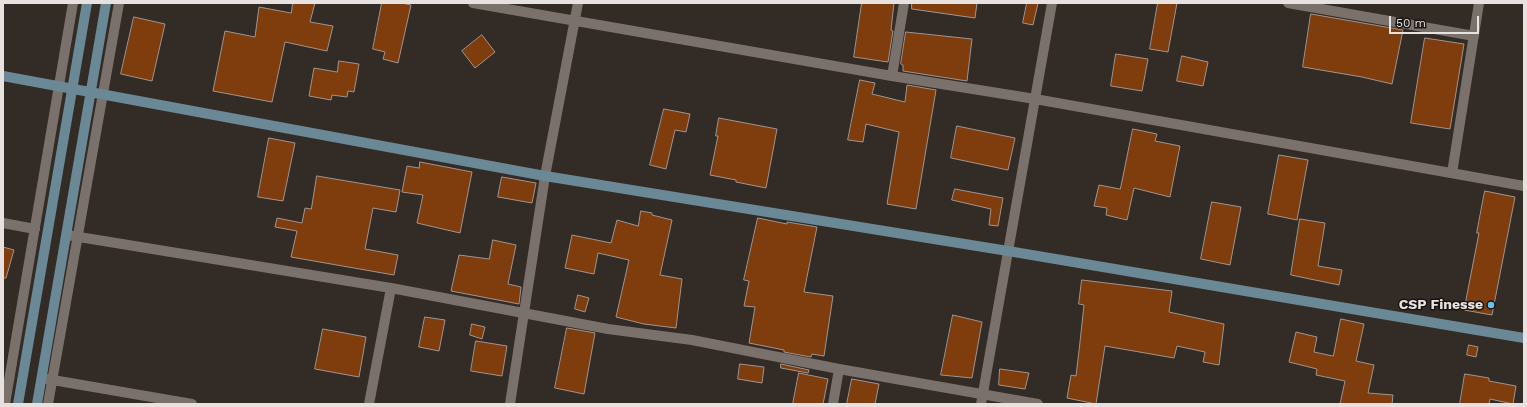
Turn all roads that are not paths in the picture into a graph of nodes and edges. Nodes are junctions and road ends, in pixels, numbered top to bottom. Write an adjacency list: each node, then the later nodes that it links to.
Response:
1 (73, 3): 16 (street)
2 (87, 3): 17 (street)
3 (106, 3): 18 (street)
4 (119, 3): 19 (street)
5 (473, 3): 12 (street)
6 (578, 3): 12 (street)
7 (904, 3): 15 (street)
8 (1052, 3): 20 (street)
9 (1288, 3): 11 (street)
10 (1479, 3): 13 (street)
11 (1334, 7): 13 (street)
12 (575, 20): 15 (street); 22 (street)
13 (1474, 36): 21 (street)
14 (3, 76): 16 (street)
15 (892, 76): 20 (street)
16 (59, 86): 17 (street); 25 (street)
17 (72, 88): 18 (street); 37 (street)
18 (91, 92): 19 (street); 26 (street)
19 (103, 94): 22 (street); 27 (street)
20 (1035, 99): 21 (street); 28 (street)
21 (1452, 173): 23 (street)
22 (545, 176): 28 (street); 30 (street)
23 (1524, 186)
24 (3, 223): 25 (street)
25 (35, 229): 36 (street)
26 (67, 235): 27 (street); 33 (street)
27 (79, 237): 29 (street); 34 (street)
28 (1008, 251): 31 (street); 35 (street)
29 (391, 288): 30 (street); 41 (street)
30 (524, 314): 32 (street); 42 (street)
31 (1524, 338)
32 (839, 369): 35 (street); 43 (street)
33 (41, 378): 34 (street); 38 (street)
34 (52, 380): 39 (street); 40 (street)
35 (982, 399): 44 (street)
36 (5, 404)
37 (18, 404)
38 (37, 404)
39 (48, 404)
40 (192, 404)
41 (369, 404)
42 (510, 404)
43 (833, 404)
44 (1038, 404)

